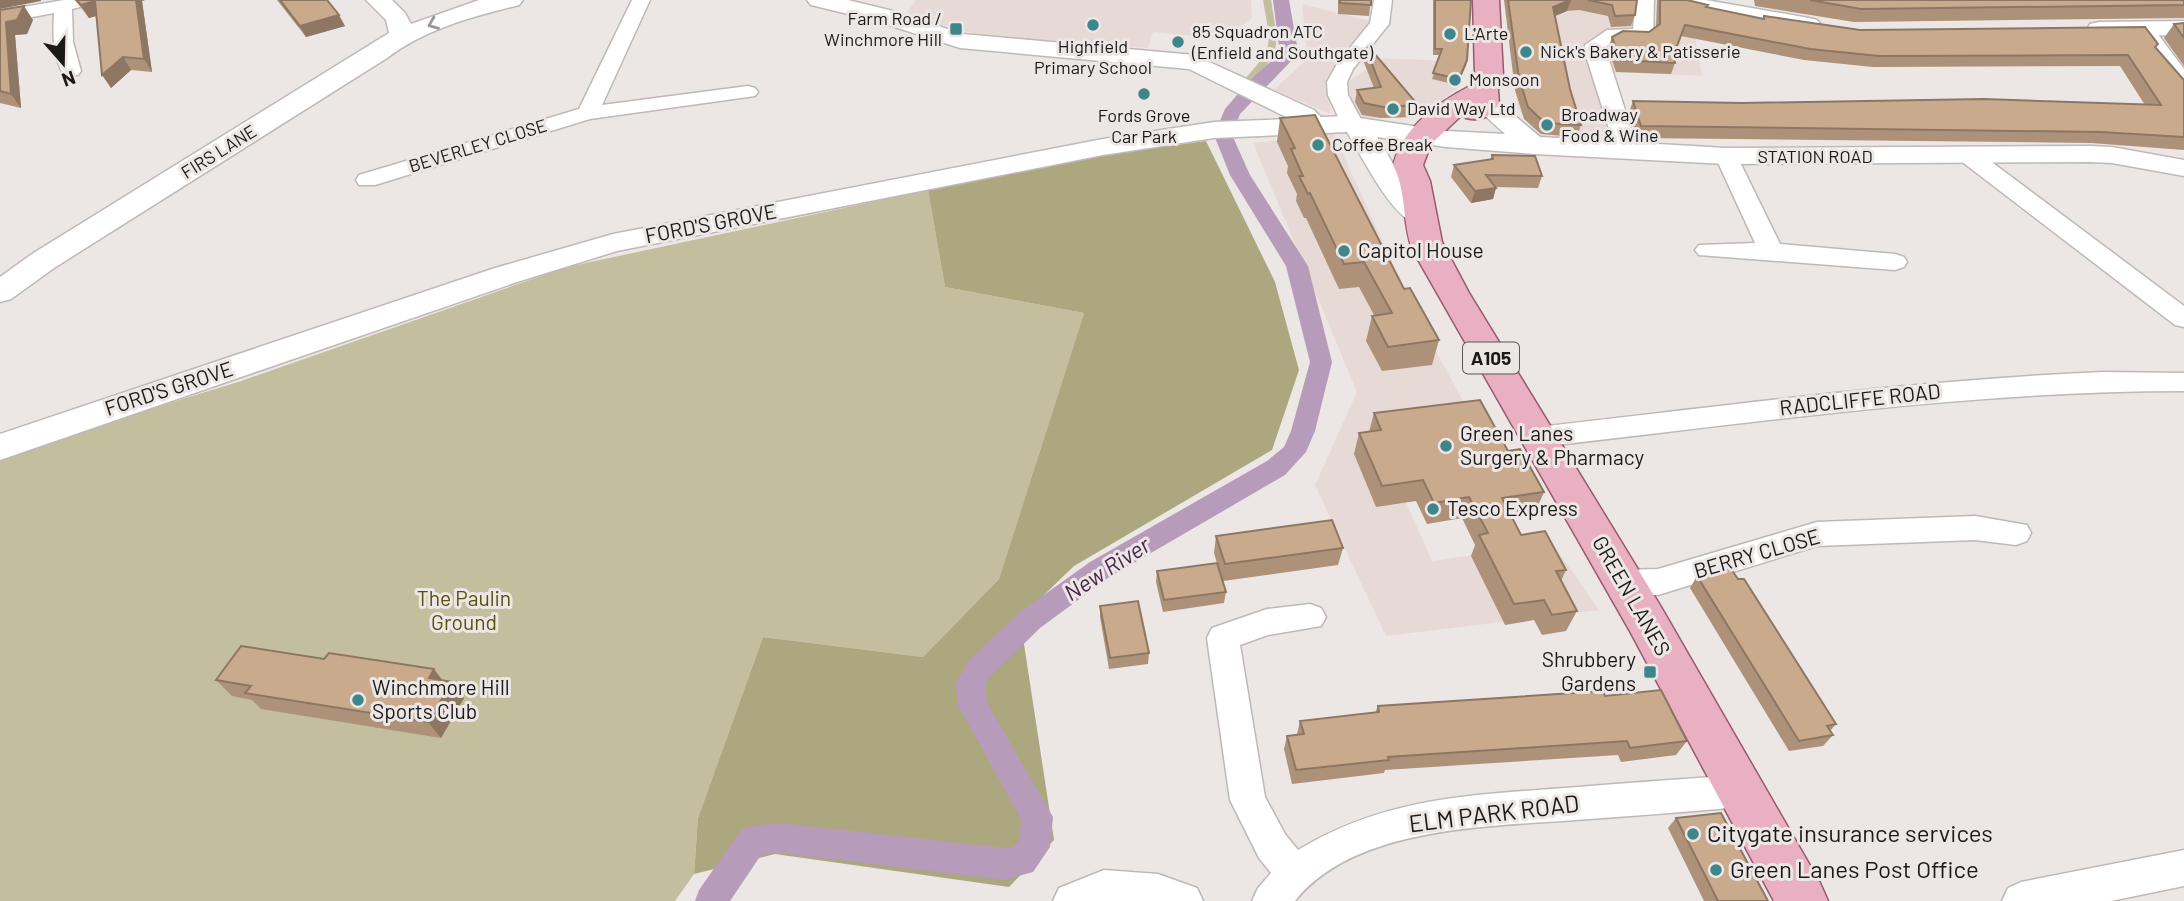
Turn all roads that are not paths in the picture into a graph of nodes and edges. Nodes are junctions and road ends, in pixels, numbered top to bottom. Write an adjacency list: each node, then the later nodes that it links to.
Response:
1 (85, 0): 10 (street)
2 (641, 0): 22 (street)
3 (818, 0): 23 (street)
4 (1383, 0): 24 (street)
5 (1486, 0): 21 (main road)
6 (1645, 0): 27 (street)
7 (1675, 0): 11 (street)
8 (385, 1): 17 (street)
9 (500, 1): 17 (street, FIRS LANE, one-way to 17)
10 (63, 6): 12 (street); 18 (street)
11 (1741, 8): 13 (street)
12 (0, 17)
13 (1829, 28)
14 (2184, 28): 16 (street)
15 (2078, 29): 16 (street)
16 (2144, 29): 19 (street)
17 (401, 35): 36 (street, FIRS LANE)
18 (71, 71)
19 (2184, 83)
20 (748, 92): 22 (street, BEVERLEY CLOSE)
21 (1485, 97): 25 (main road, GREEN LANES / A105); 26 (street)
22 (588, 113): 31 (street, BEVERLEY CLOSE)
23 (1313, 124): 24 (street, FORD'S GROVE); 40 (street, FORD'S GROVE)
24 (1355, 125): 25 (street, FORD'S GROVE); 32 (street)
25 (1433, 137): 26 (street, STATION ROAD); 32 (main road, GREEN LANES / A105)
26 (1535, 146): 27 (street, STATION ROAD)
27 (1627, 151): 28 (street, STATION ROAD)
28 (1726, 156): 29 (street, STATION ROAD); 34 (street)
29 (1969, 156): 30 (street, STATION ROAD); 37 (street)
30 (2184, 168)
31 (367, 180)
32 (1418, 214): 39 (main road, GREEN LANES / A105)
33 (1707, 250): 34 (street)
34 (1771, 251): 35 (street)
35 (1895, 262)
36 (0, 292)
37 (2184, 319)
38 (2184, 382): 39 (street, RADCLIFFE ROAD)
39 (1538, 437): 42 (main road, GREEN LANES / A105)
40 (0, 447)
41 (2016, 533): 42 (street, BERRY CLOSE)
42 (1624, 583): 44 (main road, GREEN LANES / A105)
43 (1310, 617): 46 (street)
44 (1741, 791): 46 (street, ELM PARK ROAD); 50 (main road, GREEN LANES / A105)
45 (2184, 868): 51 (street)
46 (1294, 873): 49 (street, ELM PARK ROAD)
47 (1072, 901): 48 (street)
48 (1184, 901)
49 (1271, 901)
50 (1801, 901)
51 (2021, 901)

